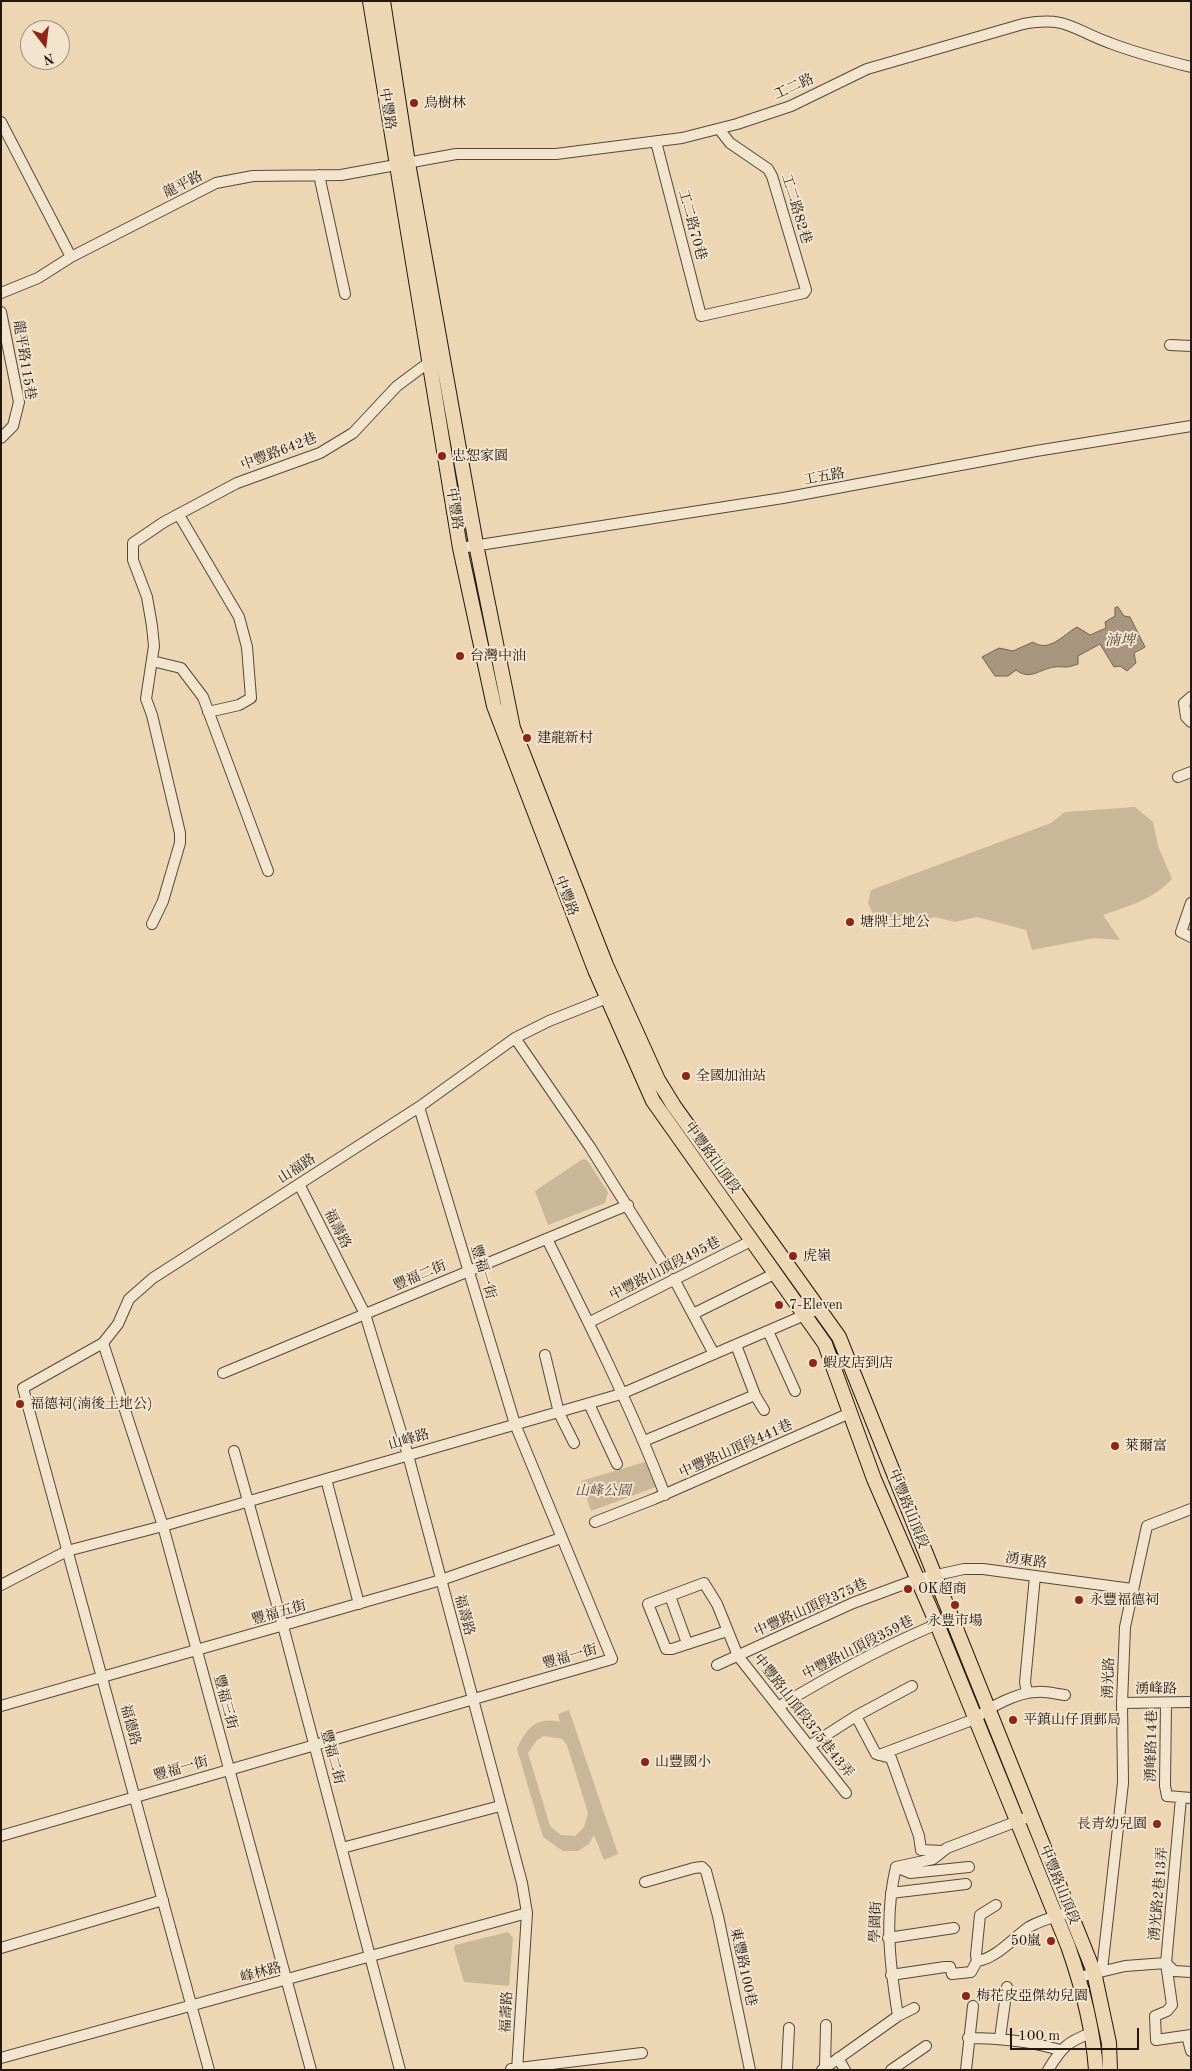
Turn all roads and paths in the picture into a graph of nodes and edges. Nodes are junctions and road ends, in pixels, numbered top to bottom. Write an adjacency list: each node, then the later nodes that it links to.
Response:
1 (370, 1): 7 (main road, 中豐路)
2 (383, 1): 7 (main road, 中豐路)
3 (1191, 67): 5 (street, 工二路)
4 (1, 122): 9 (street)
5 (718, 129): 6 (street, 工二路); 13 (street, 工二路82巷)
6 (656, 142): 7 (street, 工二路); 13 (street, 工二路70巷)
7 (402, 164): 8 (street, 龍平路); 16 (main road, 中豐路); 17 (main road, 中豐路)
8 (319, 175): 9 (street, 龍平路); 11 (street)
9 (71, 257): 10 (street, 龍平路)
10 (1, 293)
11 (345, 294)
12 (1, 312): 19 (street, 龍平路115巷)
13 (701, 316)
14 (1170, 345): 15 (street)
15 (1191, 346)
16 (442, 348): 17 (street, 中豐路642巷); 21 (main road, 中豐路)
17 (428, 365): 20 (street, 中豐路642巷); 22 (main road, 中豐路)
18 (1191, 426): 21 (street, 工五路)
19 (1, 438)
20 (179, 516): 23 (street, 中豐路642巷); 26 (street)
21 (476, 544): 22 (street, 工五路); 24 (main road, 中豐路)
22 (460, 548): 24 (main road, 中豐路)
23 (152, 661): 26 (street); 32 (street)
24 (494, 674): 34 (main road, 中豐路)
25 (1191, 697): 27 (street)
26 (208, 712): 30 (street)
27 (1191, 722)
28 (1191, 772): 29 (street)
29 (1178, 777)
30 (268, 871)
31 (1191, 903): 33 (street)
32 (152, 924)
33 (1191, 937)
34 (613, 994): 35 (street, 山福路); 40 (main road, 中豐路山頂段); 45 (main road, 中豐路山頂段)
35 (515, 1038): 36 (street, 山福路); 38 (street)
36 (419, 1107): 37 (street, 山福路); 42 (street, 豐福一街)
37 (299, 1184): 46 (street, 福壽路); 51 (street, 山福路)
38 (628, 1205): 39 (street, 豐福二街); 41 (street)
39 (547, 1239): 42 (street, 豐福二街); 49 (street)
40 (753, 1240): 43 (main road, 中豐路山頂段); 44 (street, 中豐路山頂段495巷)
41 (662, 1262)
42 (468, 1271): 46 (street, 豐福二街); 64 (street, 豐福一街)
43 (776, 1273): 47 (street); 48 (main road, 中豐路山頂段)
44 (674, 1279): 47 (street); 49 (street, 中豐路山頂段495巷)
45 (821, 1308): 48 (street, 山峰路); 79 (main road, 中豐路山頂段)
46 (365, 1314): 55 (street, 豐福二街); 68 (street, 福壽路)
47 (693, 1314): 53 (street)
48 (804, 1315): 50 (street, 山峰路); 63 (main road, 中豐路山頂段)
49 (590, 1322): 58 (street)
50 (768, 1331): 52 (street, 山峰路); 57 (street)
51 (103, 1343): 56 (street, 山福路); 75 (street, 豐福三街)
52 (736, 1345): 53 (street, 山峰路); 59 (street)
53 (714, 1354): 58 (street, 山峰路)
54 (545, 1355): 62 (street)
55 (223, 1373)
56 (23, 1388): 77 (street, 福德路)
57 (795, 1391)
58 (621, 1394): 60 (street, 山峰路); 65 (street)
59 (755, 1395): 61 (street); 65 (street)
60 (589, 1404): 62 (street, 山峰路); 69 (street)
61 (764, 1410)
62 (559, 1413): 64 (street, 山峰路); 66 (street)
63 (850, 1413): 71 (street, 中豐路山頂段441巷); 80 (main road, 中豐路山頂段)
64 (515, 1424): 68 (street, 山峰路); 76 (street, 豐福一街)
65 (644, 1441): 71 (street)
66 (574, 1443)
67 (234, 1451): 72 (street, 豐福二街)
68 (408, 1455): 70 (street, 山峰路); 81 (street, 福壽路)
69 (617, 1464)
70 (326, 1479): 72 (street, 山峰路); 85 (street)
71 (665, 1495): 74 (street, 中豐路山頂段441巷)
72 (249, 1501): 75 (street, 山峰路); 88 (street, 豐福二街)
73 (1191, 1509): 83 (street, 湧光路)
74 (595, 1522)
75 (163, 1526): 77 (street, 山峰路); 91 (street, 豐福三街)
76 (561, 1538): 81 (street, 豐福五街); 98 (street, 豐福一街)
77 (67, 1551): 82 (street, 山峰路); 94 (street, 福德路)
78 (1035, 1576): 79 (street, 湧東路); 83 (street, 湧東路); 96 (street)
79 (936, 1577): 80 (street, 湧東路); 86 (main road, 中豐路山頂段)
80 (918, 1579): 87 (main road, 中豐路山頂段); 92 (street, 中豐路山頂段375巷)
81 (441, 1580): 85 (street, 豐福五街); 98 (street, 福壽路)
82 (1, 1585)
83 (1132, 1589): 100 (street, 湧光路)
84 (670, 1596): 89 (street, 中豐路山頂段375巷43弄); 90 (street); 90 (street)
85 (359, 1604): 88 (street, 豐福五街)
86 (952, 1618): 87 (street, 中豐路山頂段359巷); 104 (main road, 中豐路山頂段)
87 (937, 1624): 103 (street, 中豐路山頂段359巷); 106 (main road, 中豐路山頂段)
88 (283, 1626): 91 (street, 豐福五街); 107 (street, 豐福二街)
89 (727, 1631): 90 (street); 92 (street, 中豐路山頂段375巷43弄)
90 (687, 1643)
91 (196, 1650): 94 (street, 豐福五街); 110 (street, 豐福三街)
92 (738, 1656): 93 (street, 中豐路山頂段375巷); 103 (street, 中豐路山頂段375巷43弄)
93 (717, 1665)
94 (102, 1677): 102 (street, 豐福五街); 112 (street, 福德路)
95 (912, 1686): 105 (street)
96 (1027, 1693): 97 (street); 104 (street)
97 (1065, 1695)
98 (472, 1700): 107 (street, 豐福一街); 114 (street, 福壽路)
99 (1191, 1702): 101 (street, 湧峰路)
100 (1122, 1703): 101 (street, 湧峰路); 136 (street, 湧光路)
101 (1166, 1703): 113 (street, 湧峰路14巷)
102 (1, 1706)
103 (778, 1707): 108 (street, 中豐路山頂段375巷43弄)
104 (988, 1708): 106 (street); 115 (main road, 中豐路山頂段)
105 (856, 1716): 108 (street); 109 (street)
106 (975, 1718): 109 (street); 116 (main road, 中豐路山頂段)
107 (314, 1745): 110 (street, 豐福一街); 118 (street, 豐福二街)
108 (809, 1746): 111 (street, 中豐路山頂段375巷43弄)
109 (879, 1755): 119 (street)
110 (229, 1769): 112 (street, 豐福一街); 140 (street, 豐福三街)
111 (846, 1793)
112 (136, 1797): 117 (street, 豐福一街); 125 (street, 福德路)
113 (1186, 1798): 135 (street, 湧光路2巷13弄)
114 (500, 1806): 118 (street); 128 (street, 福壽路)
115 (1031, 1816): 116 (street); 127 (main road, 中豐路山頂段)
116 (1018, 1821): 119 (street); 129 (main road, 中豐路山頂段)
117 (1, 1836)
118 (342, 1848): 133 (street, 豐福二街)
119 (943, 1851): 120 (street)
120 (896, 1867): 121 (street); 124 (street, 學園街)
121 (969, 1868)
122 (645, 1882): 163 (street, 東豐路100巷)
123 (966, 1884): 124 (street)
124 (891, 1893): 131 (street, 學園街)
125 (163, 1900): 132 (street); 142 (street, 福德路)
126 (996, 1905): 134 (street)
127 (1070, 1912): 129 (street); 136 (main road, 中豐路山頂段)
128 (527, 1913): 133 (street, 峰林路); 158 (street, 福壽路)
129 (1056, 1916): 134 (street); 139 (main road, 中豐路山頂段)
130 (954, 1928): 131 (street)
131 (888, 1938): 138 (street, 學園街)
132 (1, 1948)
133 (370, 1956): 140 (street, 峰林路); 162 (street, 豐福二街)
134 (977, 1961): 138 (street)
135 (1166, 1963): 136 (street); 137 (street); 149 (street, 湧光路2巷13弄)
136 (1098, 1971): 139 (street); 170 (main road, 中豐路山頂段)
137 (1191, 1972)
138 (891, 1975): 145 (street, 學園街)
139 (1079, 1977): 148 (main road, 中豐路山頂段)
140 (286, 1980): 142 (street, 峰林路); 161 (street, 豐福三街)
141 (1007, 1987): 151 (street)
142 (192, 2006): 156 (street, 峰林路); 160 (street, 福德路)
143 (973, 2006): 150 (street)
144 (914, 2008): 145 (street)
145 (898, 2016): 157 (street)
146 (826, 2025): 159 (street)
147 (789, 2028): 164 (street)
148 (1092, 2033): 153 (street); 169 (main road, 中豐路山頂段)
149 (1189, 2036): 154 (street)
150 (968, 2038): 151 (street); 167 (street)
151 (1000, 2038): 153 (street)
152 (926, 2046): 166 (street)
153 (1060, 2050): 168 (street)
154 (1191, 2051)
155 (642, 2053): 158 (street)
156 (1, 2058)
157 (838, 2058): 159 (street); 165 (street)
158 (515, 2069)
159 (824, 2069)
160 (209, 2070)
161 (311, 2070)
162 (400, 2070)
163 (750, 2070)
164 (788, 2070)
165 (845, 2070)
166 (891, 2070)
167 (966, 2070)
168 (1048, 2070)
169 (1096, 2070)
170 (1110, 2070)

